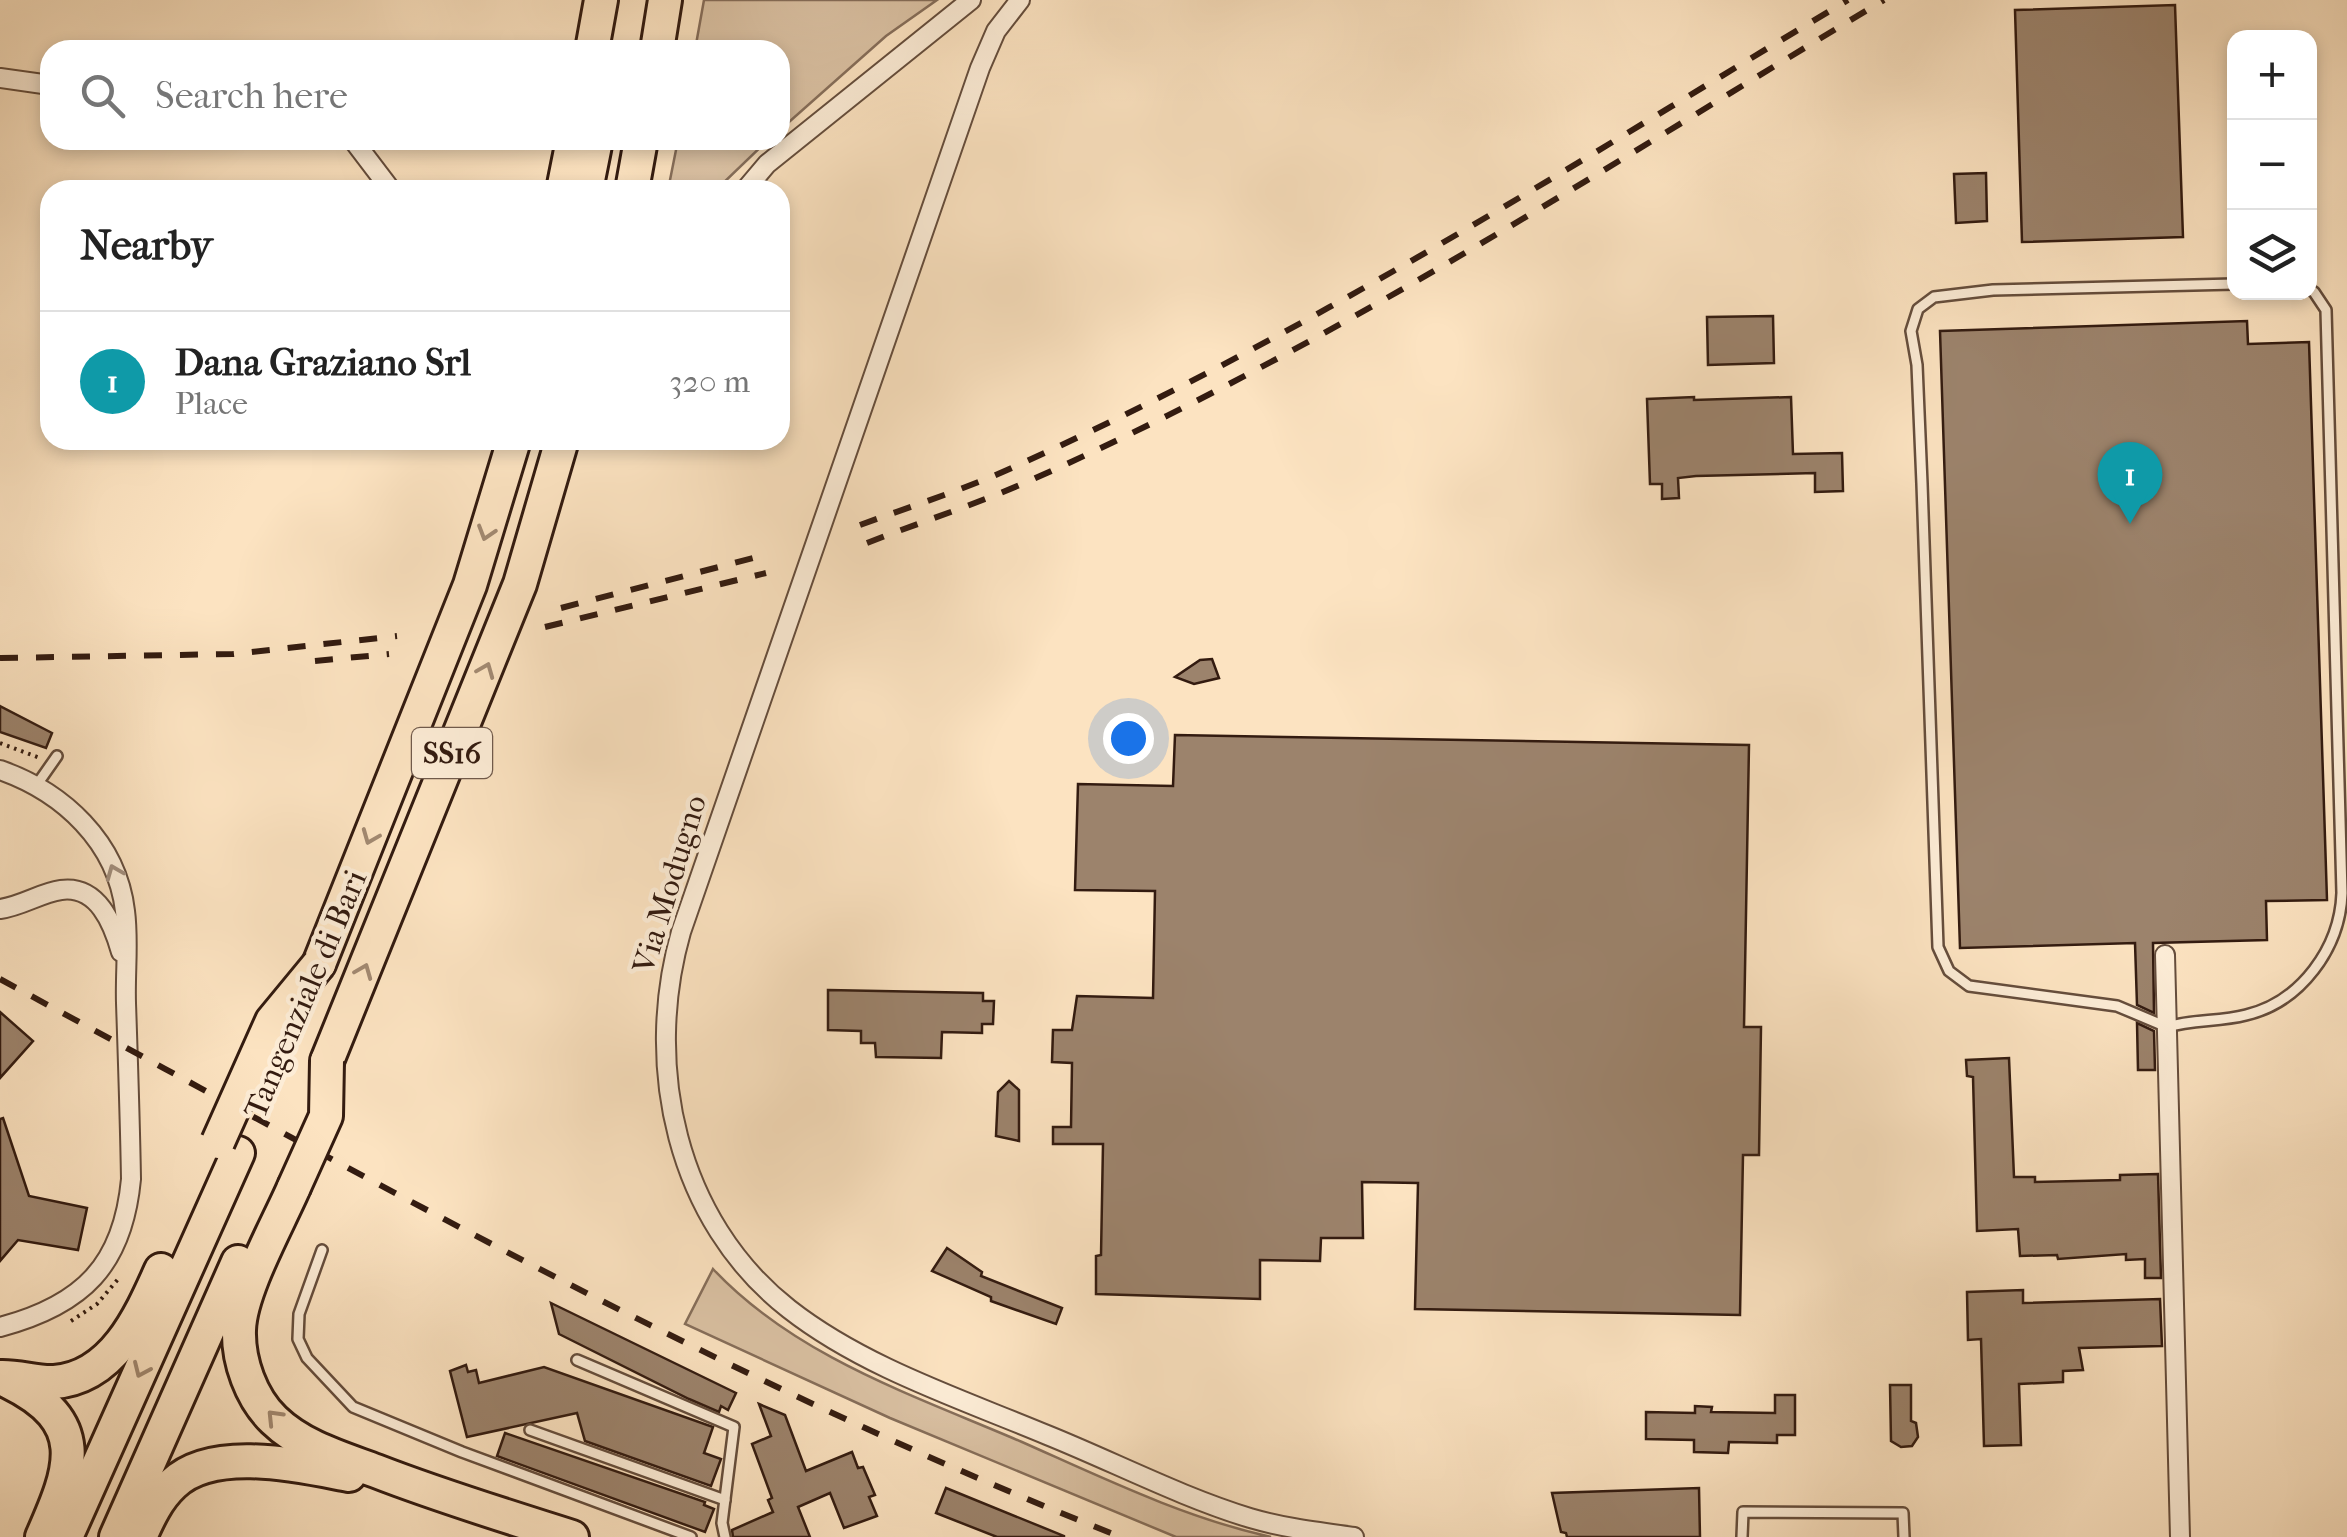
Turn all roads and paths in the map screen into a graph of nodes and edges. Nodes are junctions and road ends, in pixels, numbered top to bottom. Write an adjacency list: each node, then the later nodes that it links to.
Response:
1 (601, 0): 6 (highway)
2 (623, 0): 7 (highway)
3 (665, 0): 8 (highway)
4 (970, 0): 11 (street)
5 (1020, 0): 53 (street, Via Modugno)
6 (594, 40)
7 (616, 40)
8 (659, 40)
9 (0, 78): 10 (street)
10 (40, 84)
11 (790, 145)
12 (361, 150): 17 (street)
13 (571, 150): 18 (highway)
14 (594, 150): 19 (highway)
15 (639, 150): 20 (highway)
16 (784, 150): 21 (street)
17 (383, 180)
18 (565, 180)
19 (588, 180)
20 (634, 180)
21 (753, 180)
22 (2227, 284): 34 (lane)
23 (2317, 296): 34 (lane)
24 (511, 450): 35 (highway, Tangenziale di Bari / SS16, one-way to 35, bridge)
25 (559, 450): 36 (highway, Tangenziale di Bari / SS16, one-way to 25)
26 (0, 744): 28 (path)
27 (57, 756): 30 (lane)
28 (40, 757)
29 (0, 770): 30 (street)
30 (36, 786): 33 (street, one-way to 30)
31 (0, 908): 33 (street)
32 (2166, 955): 34 (street)
33 (125, 967): 39 (street)
34 (2167, 1027): 56 (street)
35 (228, 1148): 42 (highway); 47 (highway, Tangenziale di Bari / SS16, one-way to 47)
36 (285, 1182): 44 (highway, one-way to 36); 48 (highway, Tangenziale di Bari / SS16)
37 (322, 1250): 51 (lane)
38 (0, 1319): 39 (street)
39 (27, 1320): 40 (street)
40 (0, 1327)
41 (577, 1360): 45 (lane)
42 (0, 1377): 46 (highway)
43 (530, 1430): 45 (lane)
44 (423, 1489): 49 (highway); 50 (highway)
45 (725, 1500): 52 (lane)
46 (42, 1537)
47 (66, 1537)
48 (116, 1537)
49 (140, 1537)
50 (572, 1537)
51 (691, 1537)
52 (724, 1537)
53 (1354, 1537)
54 (1742, 1537): 55 (lane)
55 (1904, 1537)
56 (2180, 1537)

